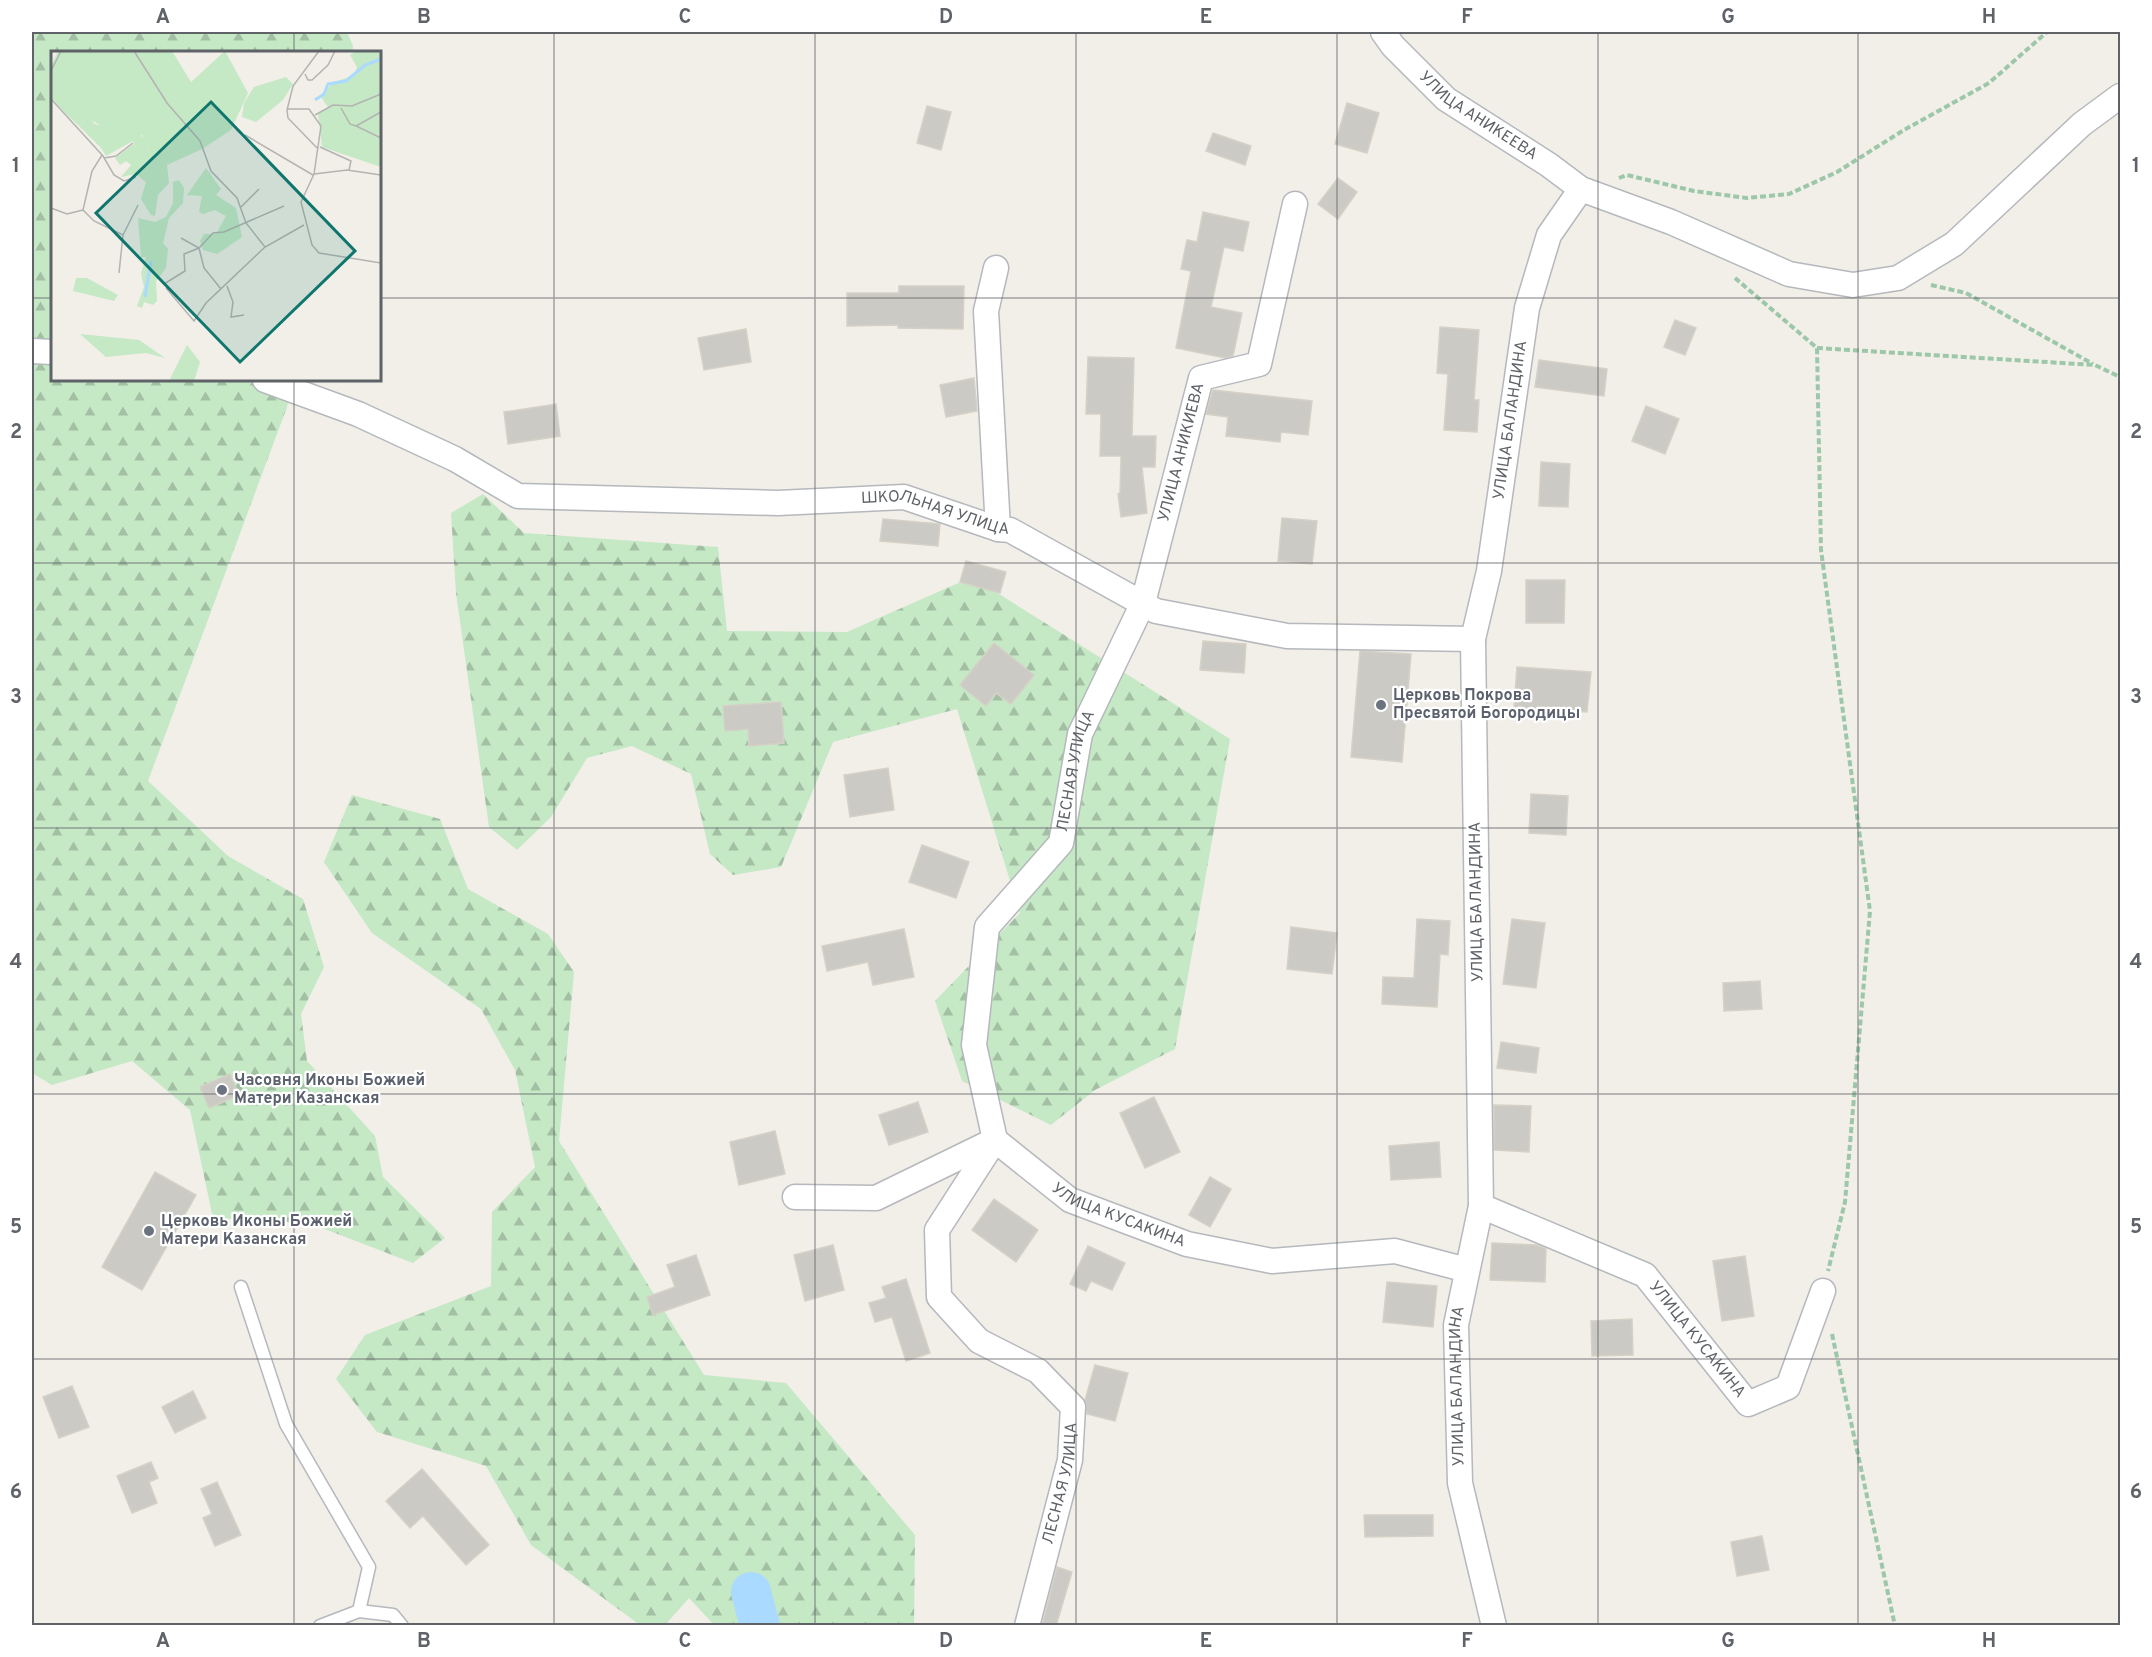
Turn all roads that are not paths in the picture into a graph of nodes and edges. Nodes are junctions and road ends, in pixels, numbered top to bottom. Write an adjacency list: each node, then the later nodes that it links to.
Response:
1 (1383, 32): 3 (street, УЛИЦА АНИКЕЕВА)
2 (2121, 96): 3 (street, УЛИЦА АНИКЕЕВА)
3 (1581, 189): 11 (street, УЛИЦА БАЛАНДИНА)
4 (1295, 204): 10 (street, УЛИЦА АНИКИЕВА)
5 (996, 268): 9 (street)
6 (32, 351): 7 (street)
7 (51, 352)
8 (268, 381): 9 (street, ШКОЛЬНАЯ УЛИЦА)
9 (998, 529): 10 (street, ШКОЛЬНАЯ УЛИЦА)
10 (1143, 603): 11 (street, ШКОЛЬНАЯ УЛИЦА); 12 (street, ЛЕСНАЯ УЛИЦА)
11 (1473, 639): 14 (street, УЛИЦА БАЛАНДИНА)
12 (995, 1140): 13 (street); 15 (street, УЛИЦА КУСАКИНА); 21 (street, ЛЕСНАЯ УЛИЦА)
13 (795, 1197)
14 (1481, 1206): 15 (street, УЛИЦА БАЛАНДИНА); 17 (street, УЛИЦА КУСАКИНА)
15 (1467, 1270): 22 (street, УЛИЦА БАЛАНДИНА)
16 (241, 1287): 18 (lane)
17 (1823, 1292)
18 (359, 1611): 19 (lane); 20 (lane)
19 (320, 1626)
20 (402, 1626)
21 (1027, 1626)
22 (1494, 1626)

